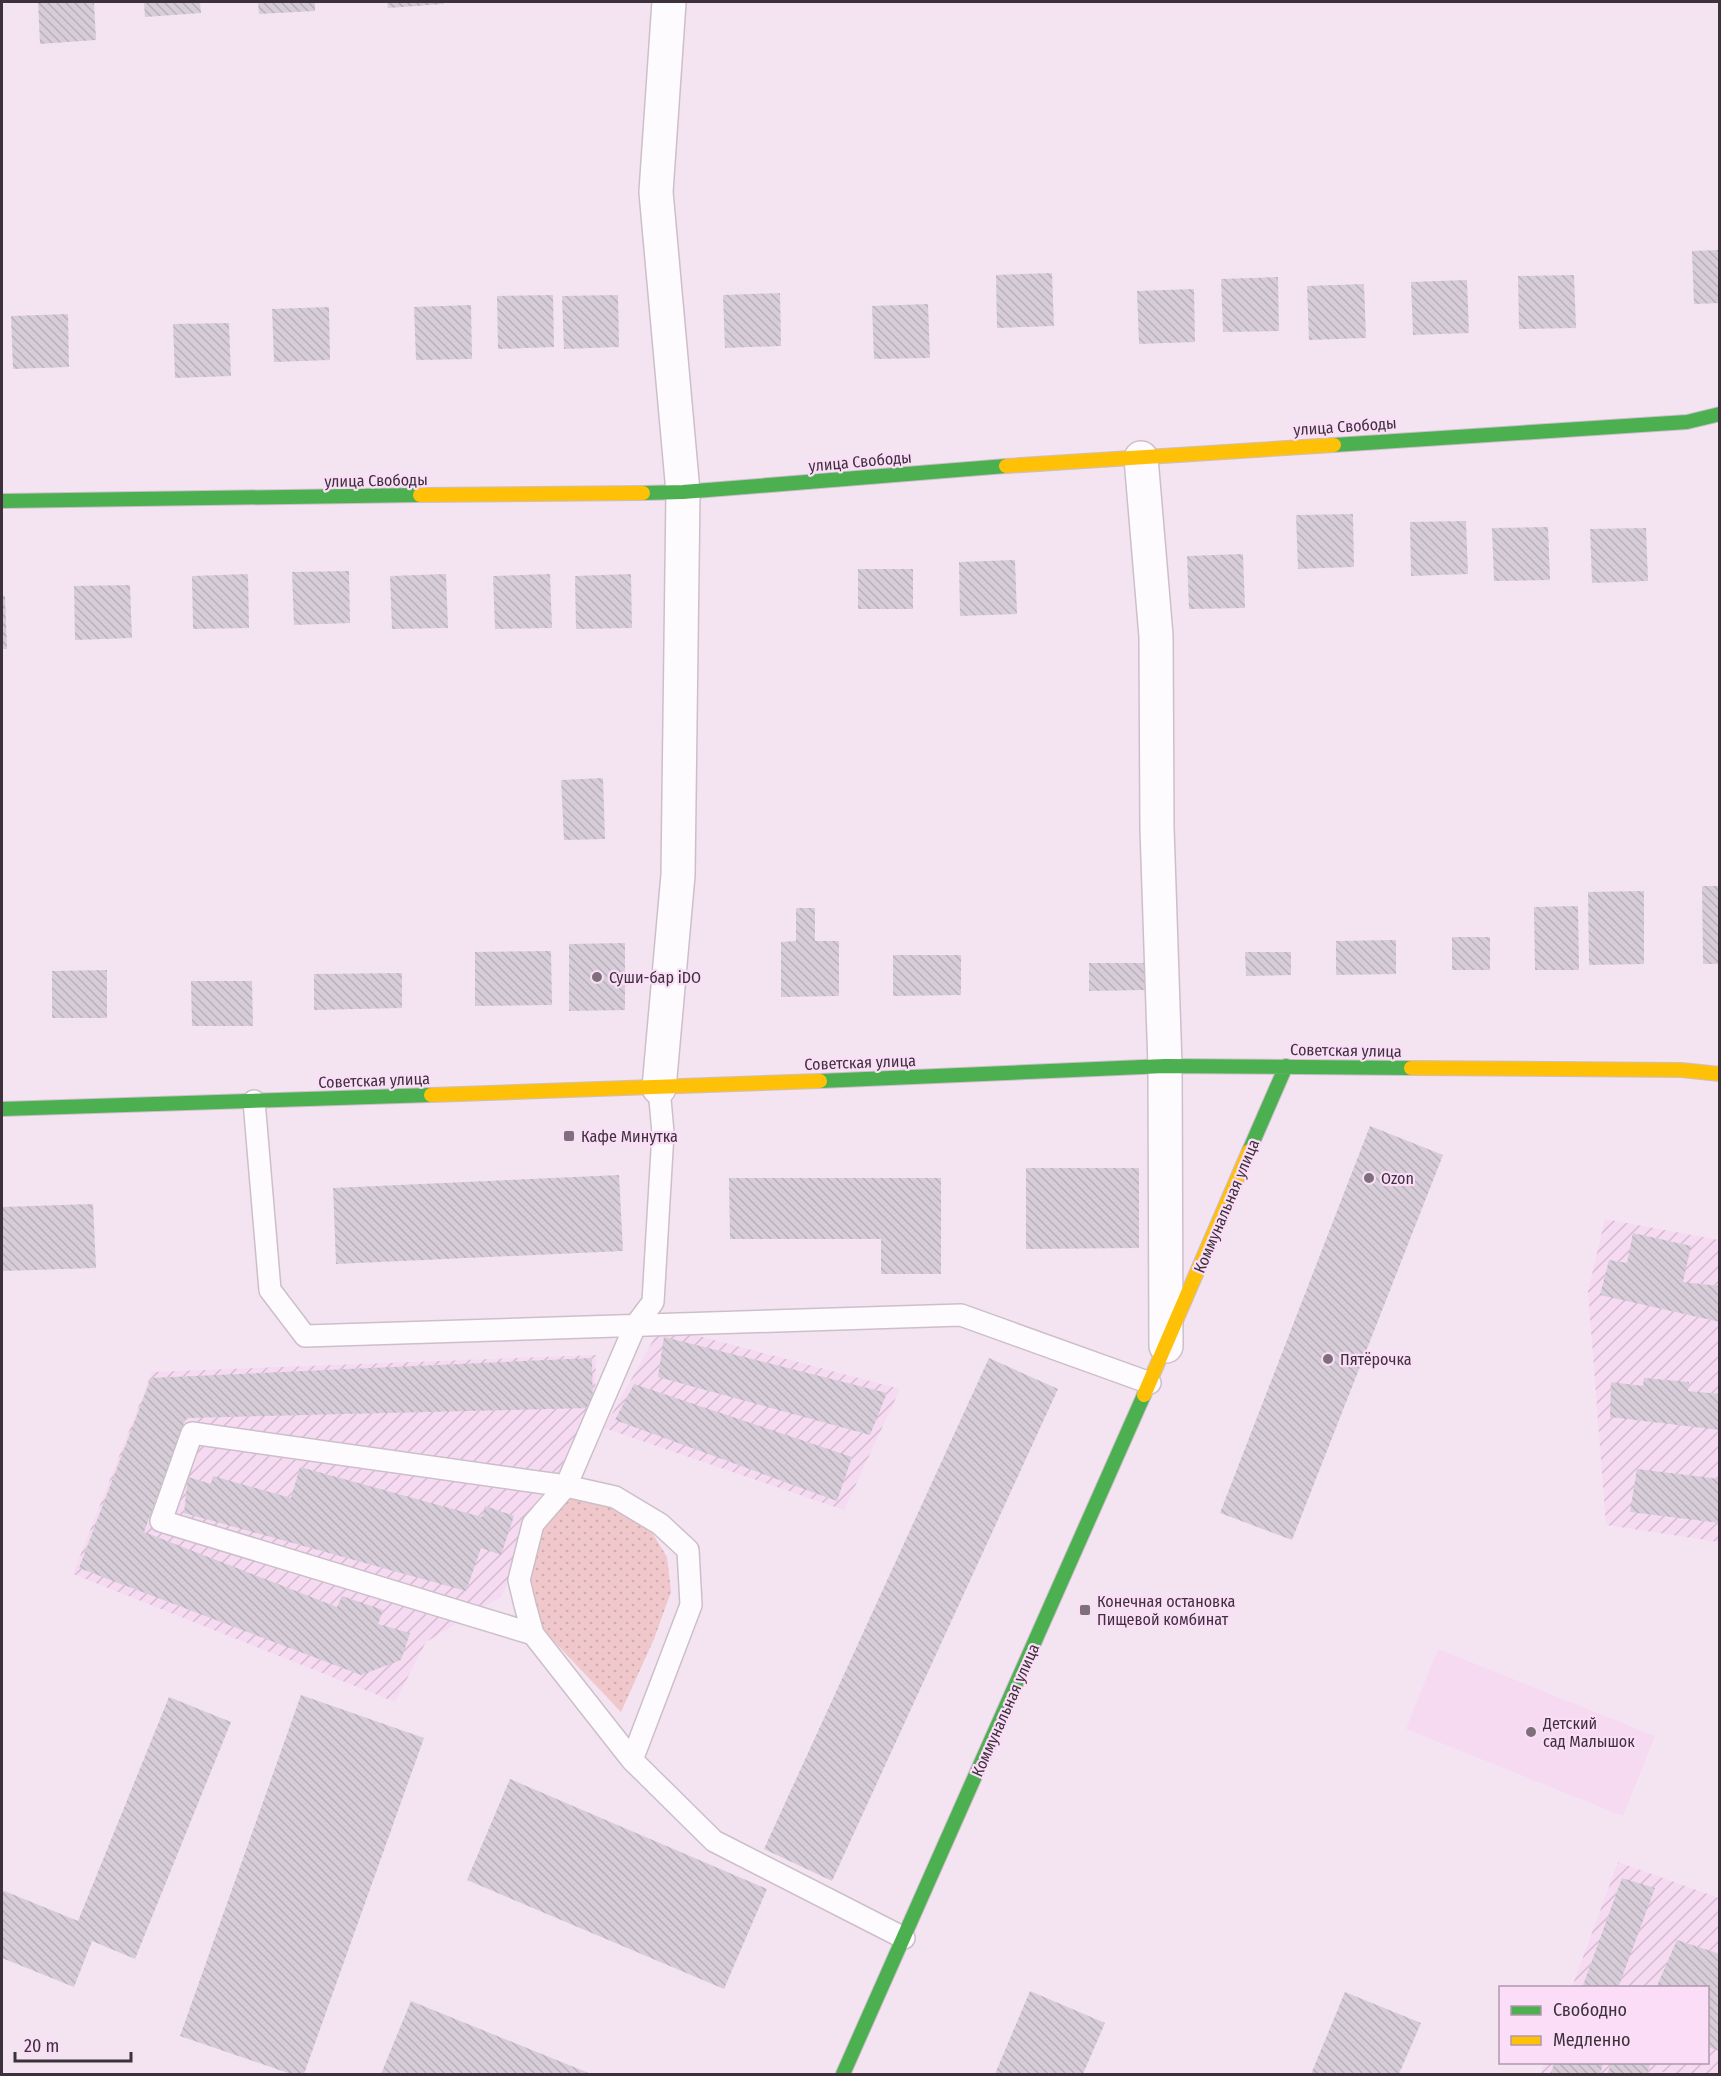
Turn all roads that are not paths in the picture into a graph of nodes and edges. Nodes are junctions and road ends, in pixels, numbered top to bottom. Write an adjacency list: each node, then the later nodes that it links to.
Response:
1 (669, 2): 4 (street)
2 (1719, 414): 3 (street, улица Свободы)
3 (1141, 458): 4 (street, улица Свободы); 6 (street, Коммунальная улица)
4 (683, 492): 5 (street, улица Свободы); 9 (street)
5 (2, 501)
6 (1165, 1066): 7 (street, Советская улица); 9 (street, Советская улица); 13 (street, Коммунальная улица)
7 (1286, 1066): 8 (street, Советская улица); 13 (street, Коммунальная улица)
8 (1719, 1074)
9 (659, 1088): 10 (street, Советская улица); 12 (lane)
10 (254, 1101): 11 (street, Советская улица); 12 (lane)
11 (2, 1109)
12 (635, 1326): 14 (lane); 15 (lane)
13 (1166, 1346): 14 (street, Коммунальная улица)
14 (1150, 1383): 18 (street, Коммунальная улица)
15 (566, 1486): 16 (lane); 16 (lane); 17 (lane)
16 (533, 1635): 17 (lane)
17 (632, 1760): 18 (lane)
18 (904, 1938): 19 (street, Коммунальная улица)
19 (843, 2074)

